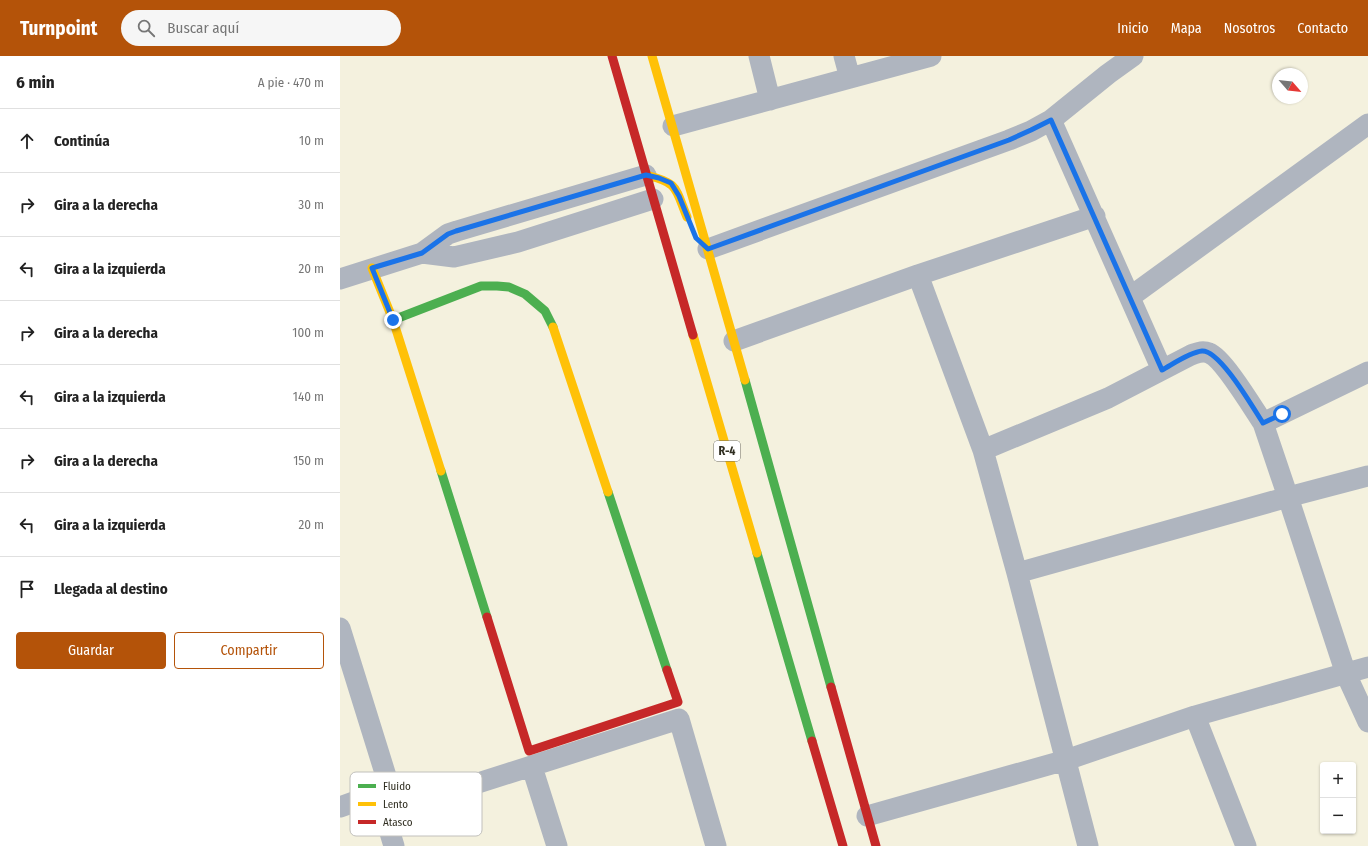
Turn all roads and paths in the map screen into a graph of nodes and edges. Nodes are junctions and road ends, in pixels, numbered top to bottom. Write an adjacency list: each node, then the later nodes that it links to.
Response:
1 (612, 56): 12 (main road, R-4)
2 (652, 56): 11 (main road)
3 (759, 56): 8 (street)
4 (844, 56): 7 (street)
5 (931, 56): 7 (street)
6 (1133, 56): 9 (street)
7 (850, 78): 8 (street)
8 (770, 100): 11 (street)
9 (1051, 120): 14 (street); 15 (street)
10 (1368, 124): 20 (street)
11 (673, 126): 15 (main road)
12 (646, 175): 13 (main road, R-4); 15 (main road); 16 (street)
13 (652, 199): 16 (street); 46 (main road, R-4)
14 (1095, 216): 18 (street); 20 (street)
15 (708, 249): 22 (main road)
16 (422, 253): 17 (street)
17 (372, 268): 19 (street); 21 (main road)
18 (918, 276): 22 (street); 26 (street)
19 (340, 279)
20 (1130, 297): 23 (street)
21 (393, 320): 21 (main road)
22 (734, 341): 41 (main road)
23 (1162, 370): 25 (street); 26 (street)
24 (1368, 372): 25 (street)
25 (1263, 423): 28 (street)
26 (983, 450): 29 (street)
27 (1368, 476): 28 (street)
28 (1288, 497): 29 (street); 32 (street)
29 (1017, 573): 35 (street)
30 (340, 628): 37 (street)
31 (1368, 667): 32 (street)
32 (1346, 674): 33 (street); 34 (street)
33 (1195, 716): 35 (street); 49 (street)
34 (1368, 722)
35 (1066, 760): 41 (street); 48 (street)
36 (532, 767): 38 (street); 44 (street); 45 (street)
37 (385, 772)
38 (482, 783)
39 (350, 803): 40 (street)
40 (340, 807)
41 (867, 816): 47 (main road)
42 (391, 836): 43 (street)
43 (394, 846)
44 (557, 846)
45 (716, 846)
46 (843, 846)
47 (876, 846)
48 (1088, 846)
49 (1246, 846)

